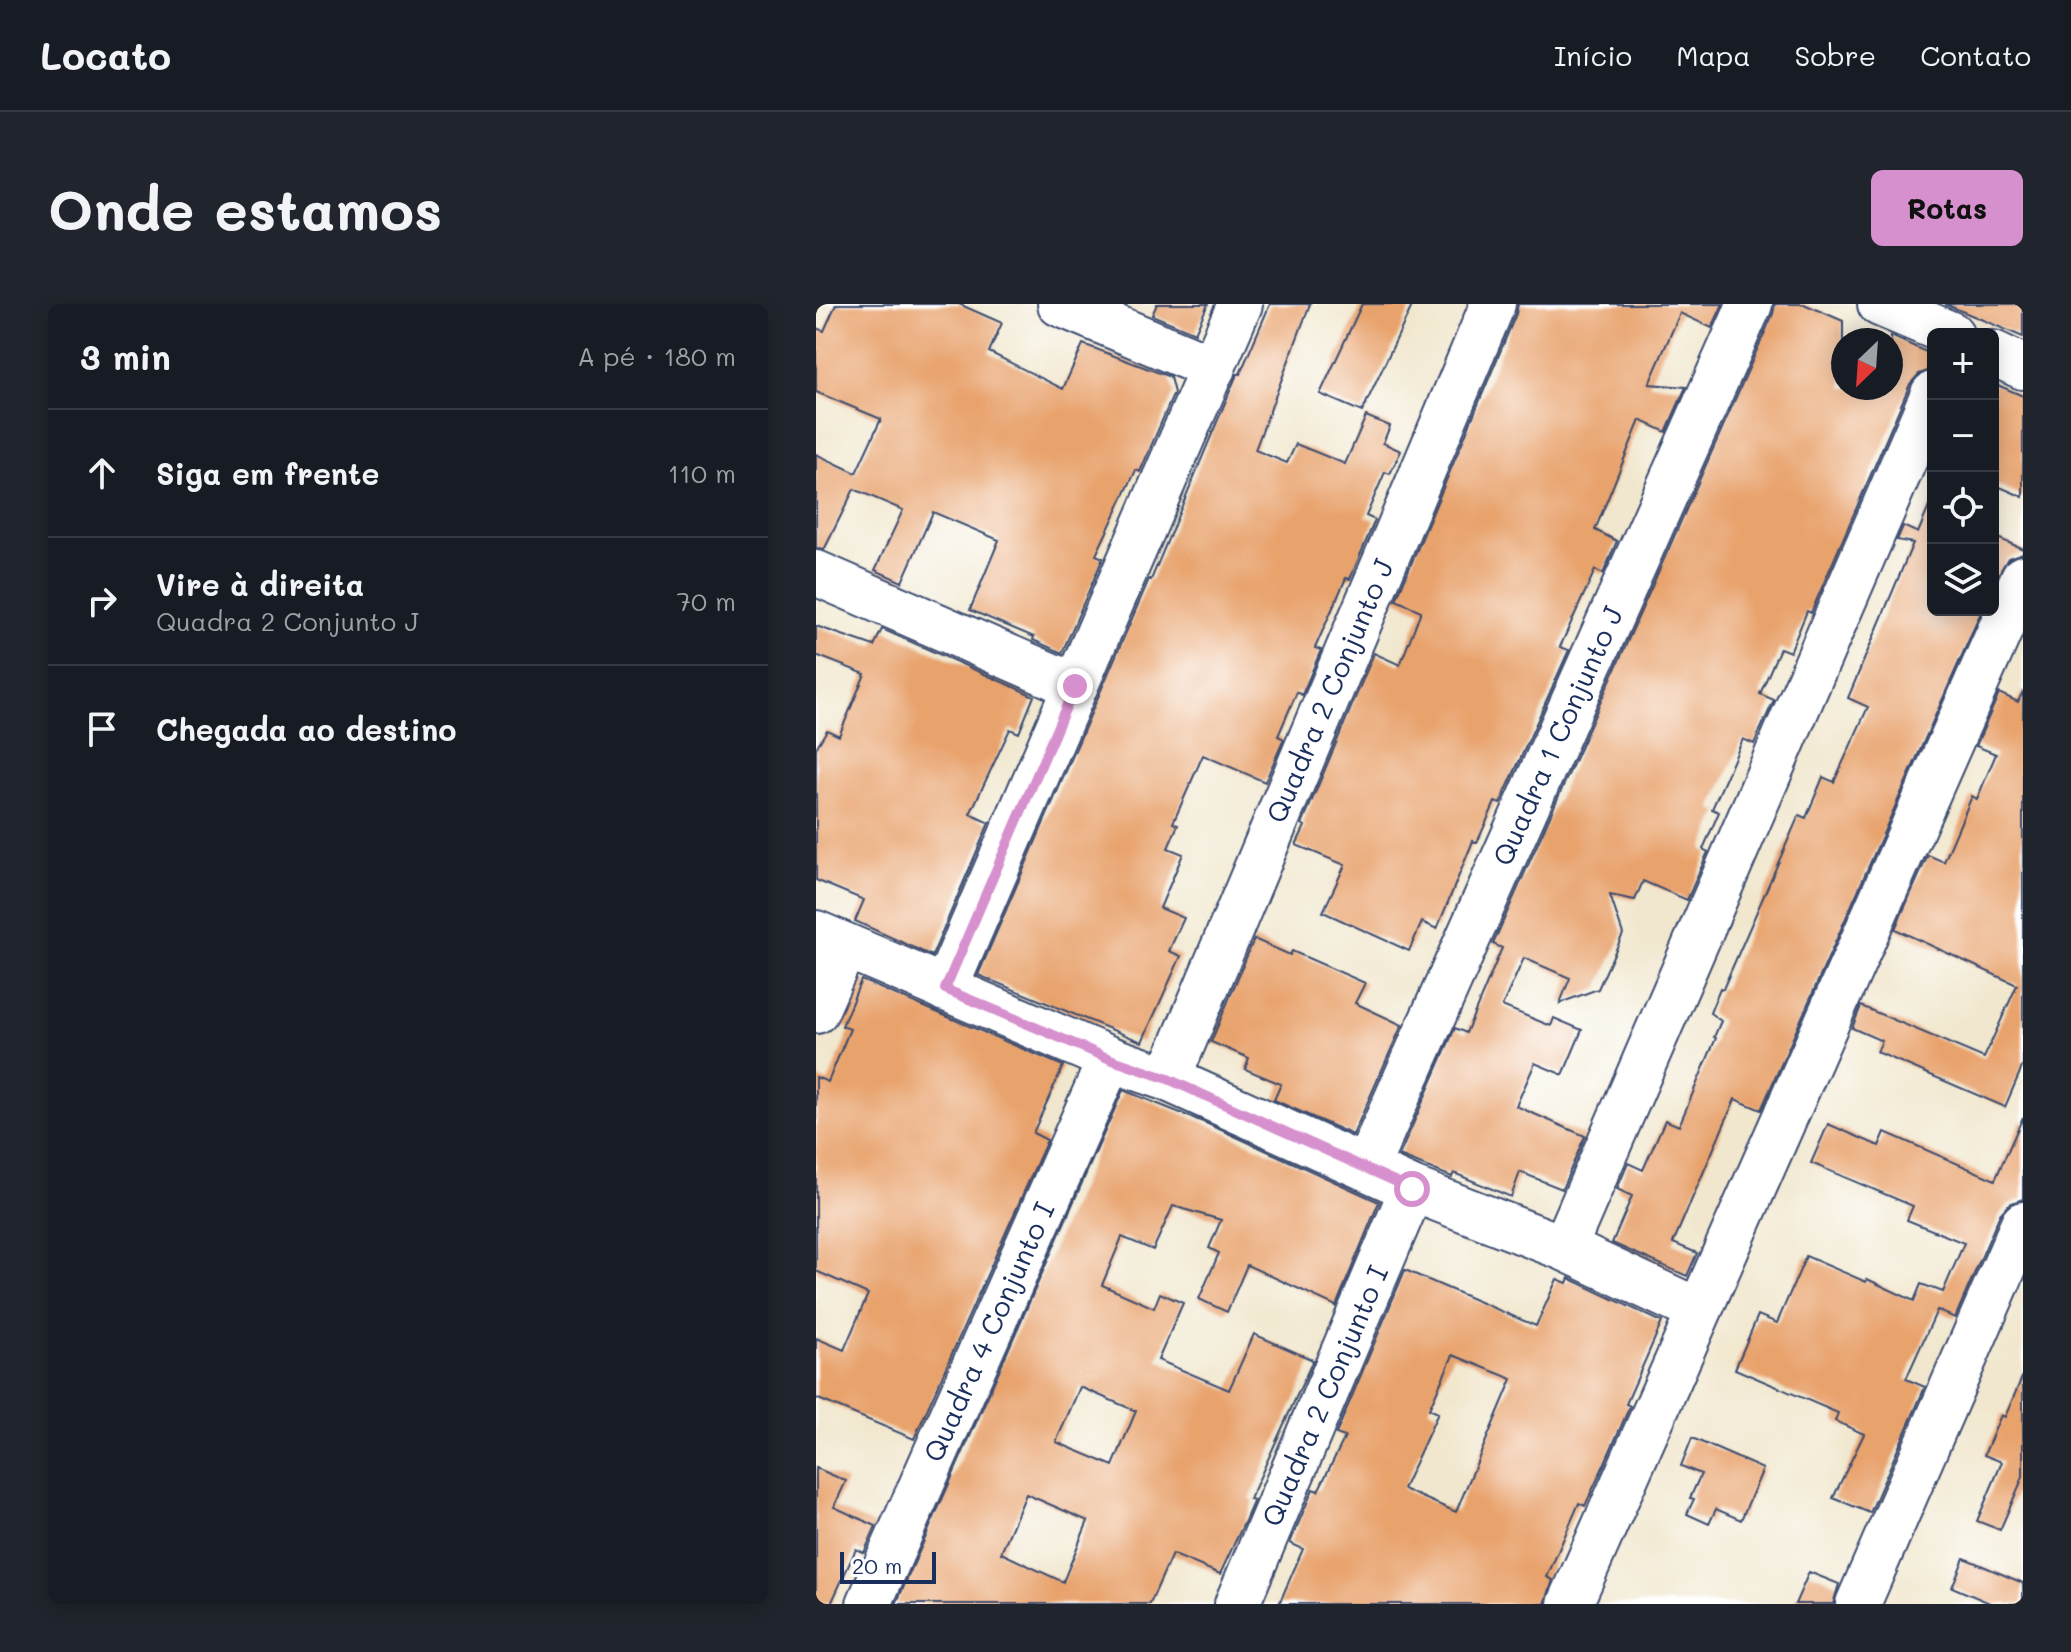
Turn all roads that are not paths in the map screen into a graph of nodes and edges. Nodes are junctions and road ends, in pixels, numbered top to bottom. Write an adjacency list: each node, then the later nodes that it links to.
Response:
1 (1060, 304): 9 (street)
2 (1240, 304): 9 (street)
3 (1493, 304): 18 (street, Quadra 2 Conjunto J)
4 (1750, 304): 19 (street, Quadra 1 Conjunto J)
5 (1880, 304): 6 (street)
6 (1937, 328)
7 (1999, 356): 8 (street)
8 (2023, 367)
9 (1213, 368): 13 (street)
10 (1930, 400): 22 (street)
11 (816, 573): 13 (street)
12 (2023, 578): 23 (street)
13 (1075, 686): 15 (street)
14 (830, 939): 15 (street); 16 (street)
15 (945, 989): 17 (street)
16 (816, 1011)
17 (1110, 1059): 18 (street); 24 (street, Quadra 4 Conjunto I)
18 (1168, 1079): 19 (street)
19 (1366, 1168): 20 (street)
20 (1412, 1189): 22 (street); 25 (street, Quadra 2 Conjunto I)
21 (2023, 1224): 27 (street)
22 (1564, 1248): 23 (street)
23 (1699, 1311): 26 (street)
24 (869, 1604)
25 (1237, 1604)
26 (1570, 1604)
27 (1858, 1604)

